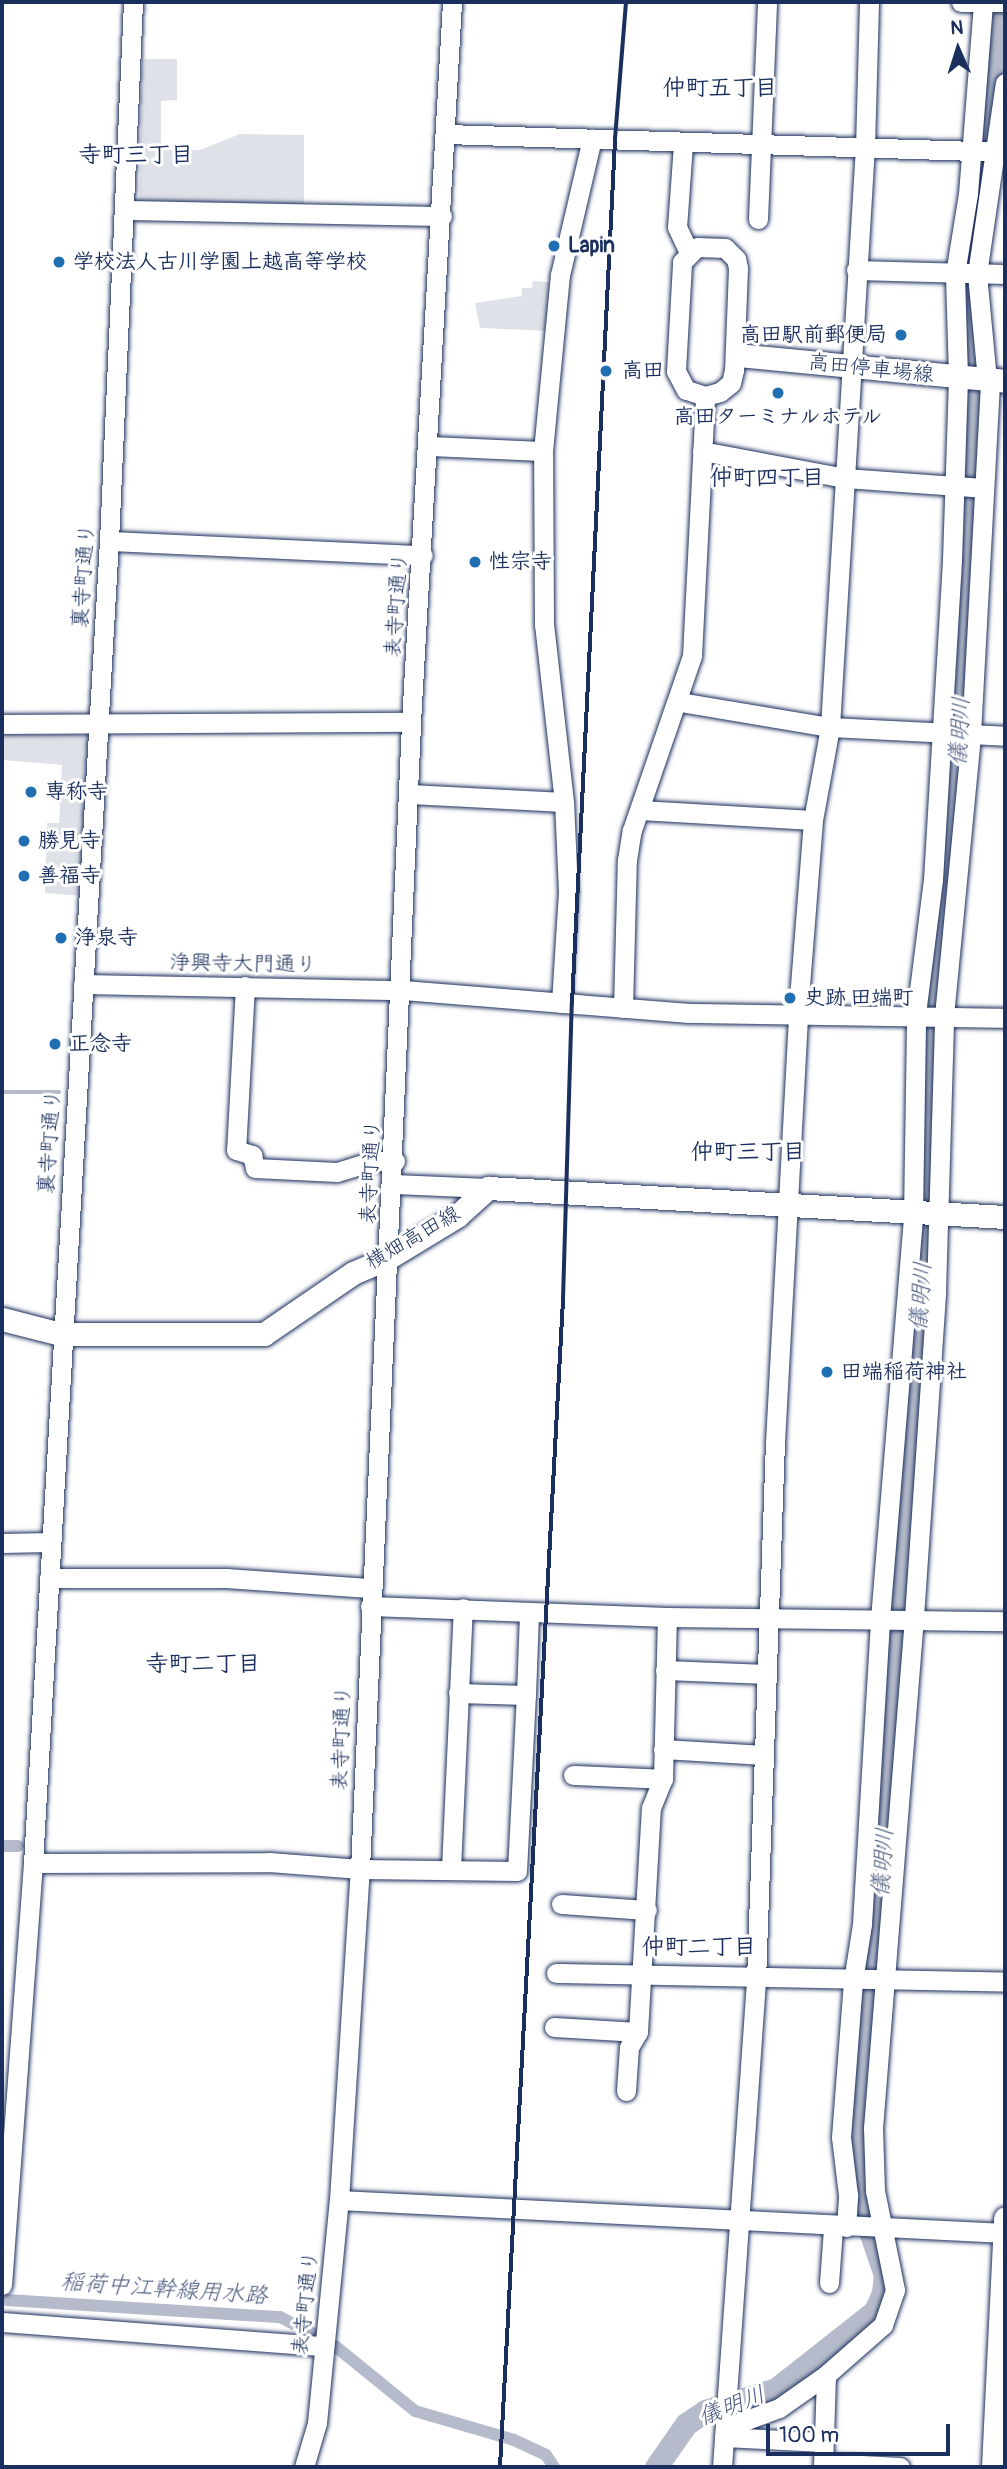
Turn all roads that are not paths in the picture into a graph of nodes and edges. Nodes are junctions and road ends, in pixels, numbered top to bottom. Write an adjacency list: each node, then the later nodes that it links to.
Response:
1 (133, 2): 15 (street, 裏寺町通り)
2 (452, 2): 8 (street, 表寺町通り)
3 (767, 2): 11 (street)
4 (869, 2): 12 (street)
5 (961, 2): 6 (street)
6 (989, 3): 14 (street)
7 (1005, 83): 13 (street)
8 (446, 134): 9 (street); 16 (street, 表寺町通り)
9 (592, 139): 10 (street); 28 (street)
10 (683, 144): 11 (street); 18 (street)
11 (761, 145): 12 (street); 17 (street)
12 (864, 147): 14 (street); 19 (street)
13 (1002, 152): 14 (street); 21 (street)
14 (974, 154): 20 (street)
15 (125, 210): 16 (street); 32 (street, 裏寺町通り)
16 (442, 216): 27 (street, 表寺町通り)
17 (758, 219)
18 (688, 251): 23 (street); 26 (street)
19 (856, 270): 20 (street); 24 (street)
20 (955, 274): 21 (street); 25 (street)
21 (977, 274): 22 (street); 25 (street)
22 (1005, 274)
23 (737, 355): 24 (main road, 高田停車場線); 26 (street)
24 (851, 368): 25 (main road, 高田停車場線); 30 (street)
25 (982, 379): 31 (street); 31 (street)
26 (705, 396): 29 (street)
27 (429, 446): 28 (street); 33 (street, 表寺町通り)
28 (543, 451): 43 (street)
29 (702, 451): 30 (street); 34 (street)
30 (845, 478): 31 (street); 38 (street)
31 (968, 487): 39 (street); 40 (street)
32 (109, 541): 33 (street); 35 (street, 裏寺町通り)
33 (423, 555): 36 (street, 表寺町通り)
34 (680, 702): 38 (street); 44 (street)
35 (97, 721): 36 (street); 37 (street); 46 (street, 裏寺町通り)
36 (411, 722): 42 (street, 表寺町通り)
37 (2, 724)
38 (830, 727): 39 (street); 45 (street)
39 (946, 734): 40 (street); 52 (street)
40 (971, 734): 41 (street); 53 (street)
41 (1005, 736)
42 (410, 794): 43 (street); 48 (street, 表寺町通り)
43 (564, 802): 49 (street)
44 (640, 810): 45 (street); 50 (street)
45 (813, 820): 51 (street)
46 (83, 984): 47 (street, 浄興寺大門通り); 63 (street, 裏寺町通り)
47 (245, 986): 48 (street, 浄興寺大門通り); 55 (street)
48 (403, 990): 49 (street, 浄興寺大門通り); 55 (street, 表寺町通り)
49 (561, 1003): 50 (street, 浄興寺大門通り)
50 (623, 1008): 51 (street, 浄興寺大門通り)
51 (798, 1011): 52 (street, 浄興寺大門通り); 58 (street)
52 (919, 1015): 53 (street, 浄興寺大門通り); 59 (street)
53 (944, 1016): 54 (street, 浄興寺大門通り); 59 (street)
54 (1005, 1018)
55 (395, 1161): 56 (street, 表寺町通り)
56 (394, 1184): 57 (street); 61 (street, 表寺町通り)
57 (488, 1188): 58 (main road); 61 (main road, 横畑高田線)
58 (787, 1205): 59 (main road); 71 (street)
59 (923, 1215): 60 (main road); 72 (street); 73 (street)
60 (1005, 1217)
61 (388, 1258): 63 (main road, 横畑高田線); 67 (street, 表寺町通り)
62 (2, 1319): 63 (main road, 横畑高田線)
63 (61, 1334): 64 (street, 裏寺町通り)
64 (51, 1542): 65 (street); 66 (street, 裏寺町通り)
65 (2, 1543)
66 (49, 1578): 67 (street); 83 (street, 裏寺町通り)
67 (370, 1597): 68 (street); 84 (street, 表寺町通り)
68 (463, 1608): 69 (street); 77 (street)
69 (529, 1612): 70 (street); 78 (street)
70 (667, 1617): 71 (street); 75 (street)
71 (767, 1617): 73 (street); 76 (street)
72 (914, 1617): 73 (street); 74 (street); 92 (street)
73 (880, 1619): 91 (street)
74 (1005, 1621)
75 (665, 1670): 76 (street); 79 (street)
76 (767, 1674): 80 (street)
77 (458, 1693): 78 (street); 85 (street)
78 (526, 1695): 85 (street)
79 (663, 1749): 80 (street); 82 (street)
80 (764, 1755): 90 (street)
81 (573, 1775): 82 (street)
82 (663, 1779): 87 (street)
83 (33, 1863): 84 (street); 103 (street, 裏寺町通り)
84 (360, 1869): 85 (street); 97 (street, 表寺町通り)
85 (451, 1869)
86 (561, 1904): 87 (street)
87 (646, 1910): 89 (street)
88 (556, 1973): 89 (street)
89 (642, 1978): 90 (street); 95 (street)
90 (756, 1980): 91 (street); 98 (street)
91 (855, 1981): 92 (street); 99 (street)
92 (885, 1981): 93 (street); 100 (street)
93 (1005, 1982)
94 (554, 2027): 95 (street)
95 (638, 2032): 96 (street)
96 (625, 2091)
97 (339, 2200): 98 (street); 105 (street, 表寺町通り)
98 (737, 2221): 99 (street); 107 (street)
99 (844, 2227): 100 (street); 102 (street)
100 (882, 2227): 101 (street); 106 (street)
101 (1005, 2228): 113 (main road)
102 (829, 2283)
103 (2, 2285)
104 (2, 2322): 105 (street)
105 (324, 2346): 110 (street, 表寺町通り)
106 (825, 2375): 107 (street); 108 (street)
107 (724, 2433): 108 (street); 111 (street)
108 (823, 2442): 109 (street)
109 (823, 2465): 112 (street)
110 (304, 2467)
111 (722, 2467)
112 (900, 2467)
113 (993, 2467)

